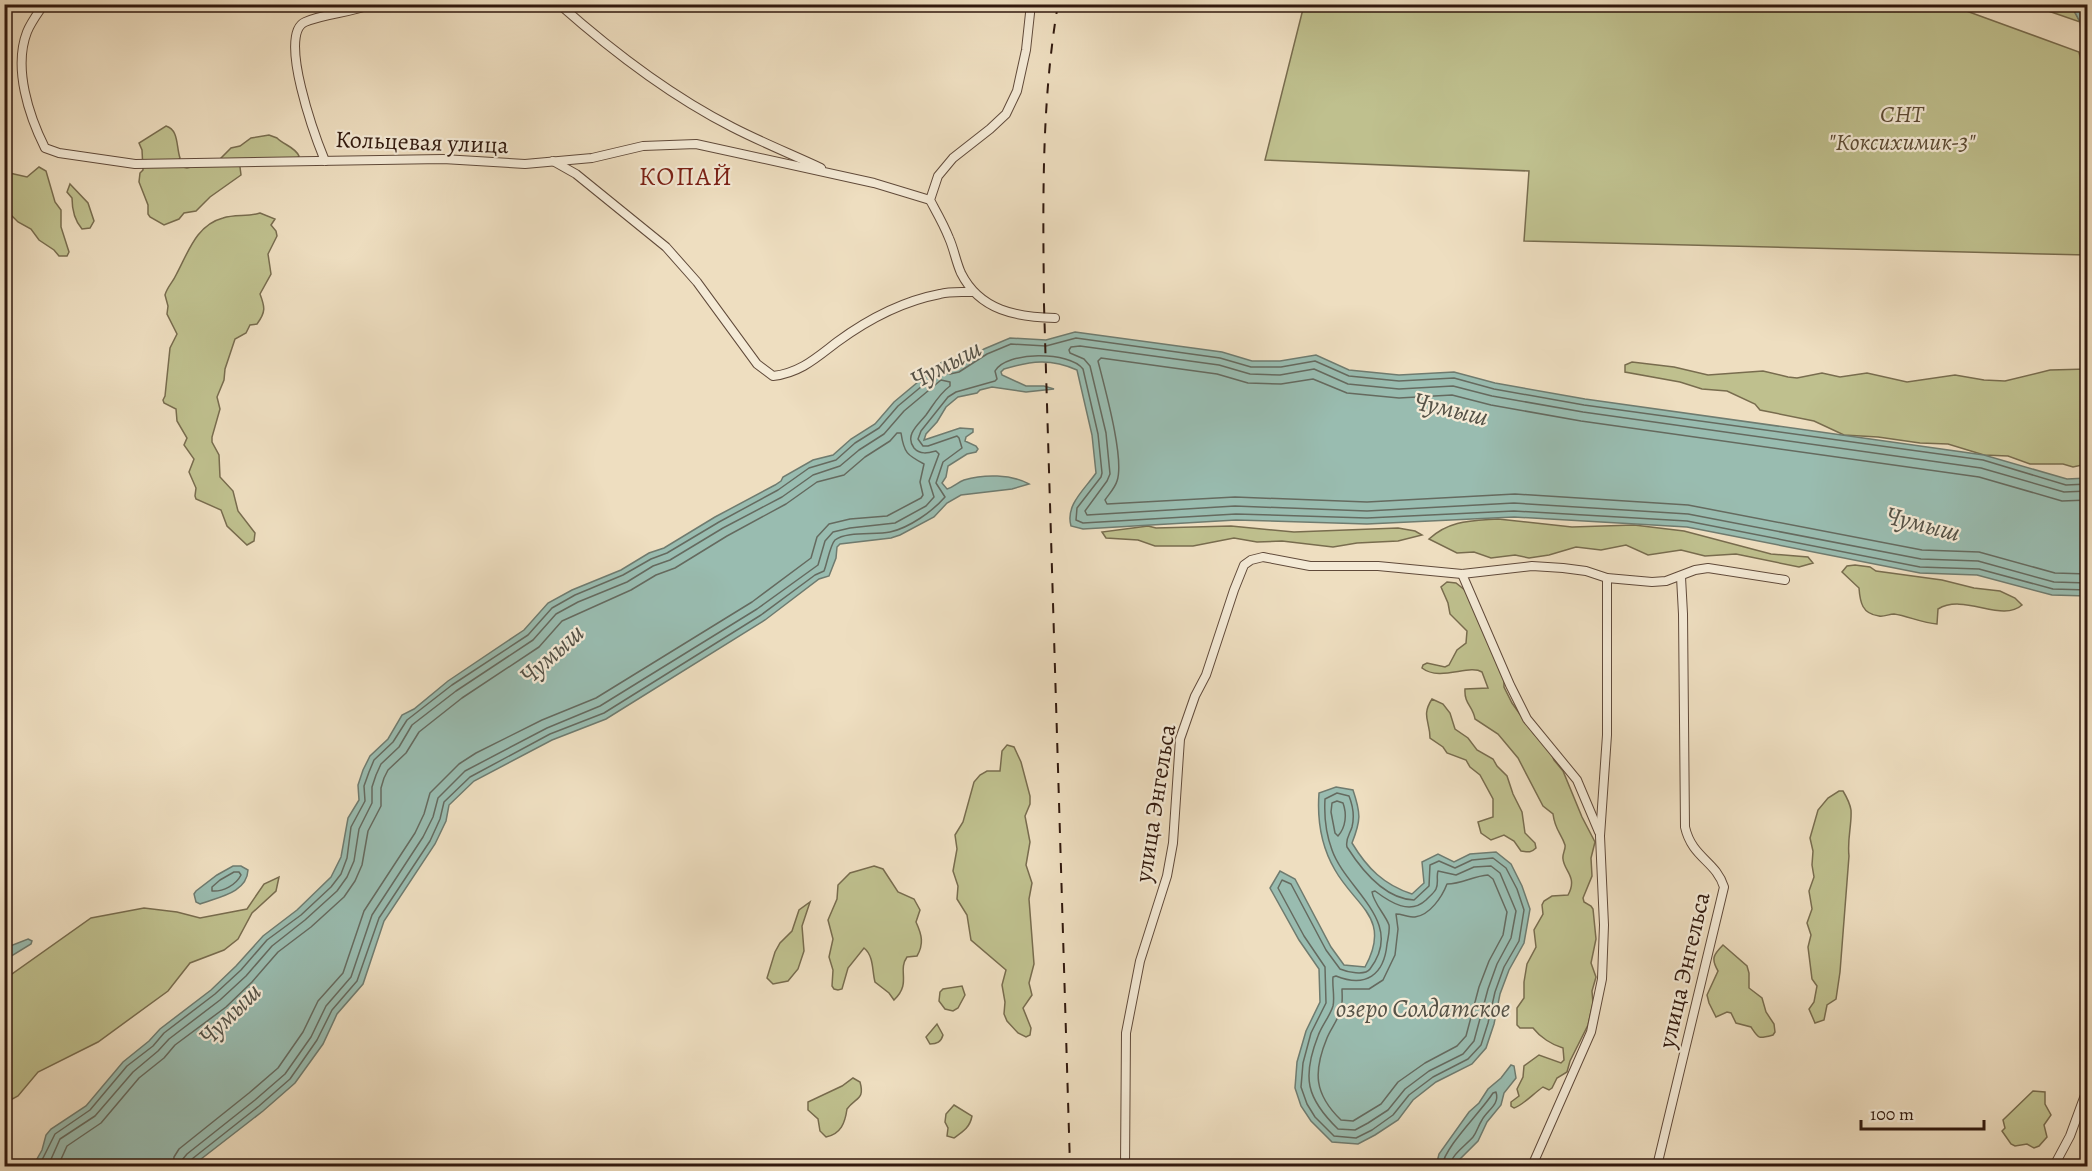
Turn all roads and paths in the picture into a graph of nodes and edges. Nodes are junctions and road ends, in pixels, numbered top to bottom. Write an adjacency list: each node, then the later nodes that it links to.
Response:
1 (44, 4): 6 (street)
2 (372, 4): 6 (street, Кольцевая улица)
3 (559, 4): 7 (street, Кольцевая улица)
4 (1031, 4): 8 (street)
5 (553, 161): 6 (street, Кольцевая улица); 7 (street, Кольцевая улица); 9 (street)
6 (325, 162)
7 (834, 174): 8 (street, Кольцевая улица)
8 (930, 200): 9 (street)
9 (972, 292): 10 (street)
10 (1055, 318)
11 (1462, 574): 13 (street, улица Энгельса); 15 (street); 17 (street, улица Энгельса)
12 (1681, 577): 13 (street, улица Энгельса); 14 (street, улица Энгельса); 19 (street, улица Энгельса)
13 (1607, 578): 15 (street)
14 (1785, 580)
15 (1600, 836): 18 (street)
16 (2088, 1087): 20 (street)
17 (1125, 1167)
18 (1533, 1167)
19 (1658, 1167)
20 (2054, 1167)

